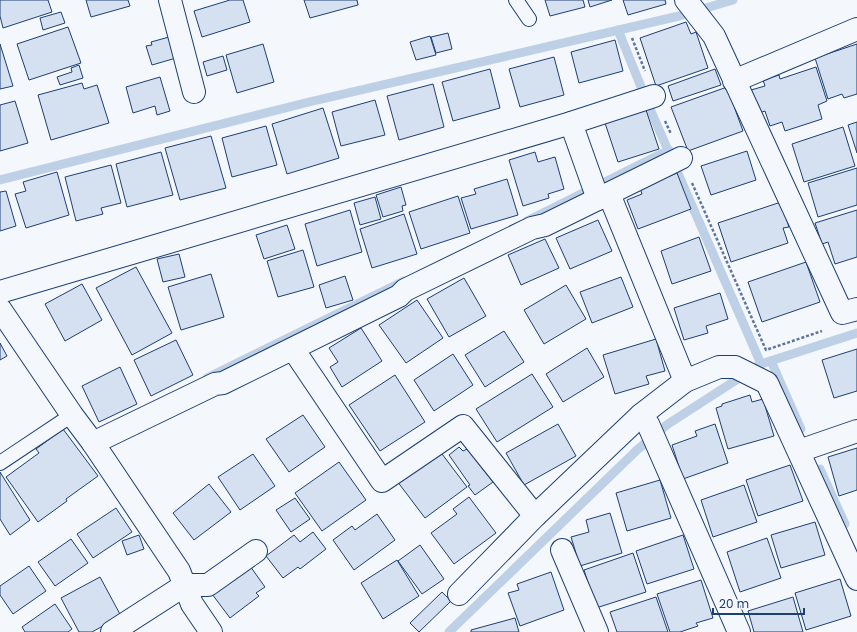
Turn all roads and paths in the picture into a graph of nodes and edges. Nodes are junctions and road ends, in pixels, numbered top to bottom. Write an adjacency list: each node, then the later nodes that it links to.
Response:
1 (170, 0): 8 (street)
2 (516, 0): 4 (lane)
3 (687, 1): 7 (street)
4 (529, 19)
5 (857, 29): 7 (street)
6 (632, 38): 9 (path)
7 (734, 81): 14 (street)
8 (194, 92)
9 (649, 97): 10 (street); 11 (path)
10 (570, 123): 12 (street); 13 (street)
11 (676, 161): 12 (street); 14 (path)
12 (599, 192): 15 (street); 16 (street)
13 (1, 307): 17 (street)
14 (850, 311)
15 (293, 349): 20 (street); 23 (street)
16 (685, 381): 18 (street); 21 (street)
17 (72, 414): 20 (street); 22 (lane)
18 (644, 420): 23 (street); 33 (street)
19 (857, 431): 21 (street)
20 (93, 443): 28 (street)
21 (799, 451): 24 (street)
22 (0, 462)
23 (535, 516): 29 (street)
24 (849, 540): 27 (street)
25 (562, 550): 32 (street)
26 (256, 551): 28 (street)
27 (857, 579)
28 (185, 585): 30 (street); 31 (street)
29 (459, 594)
30 (112, 632)
31 (211, 632)
32 (597, 632)
33 (739, 632)

